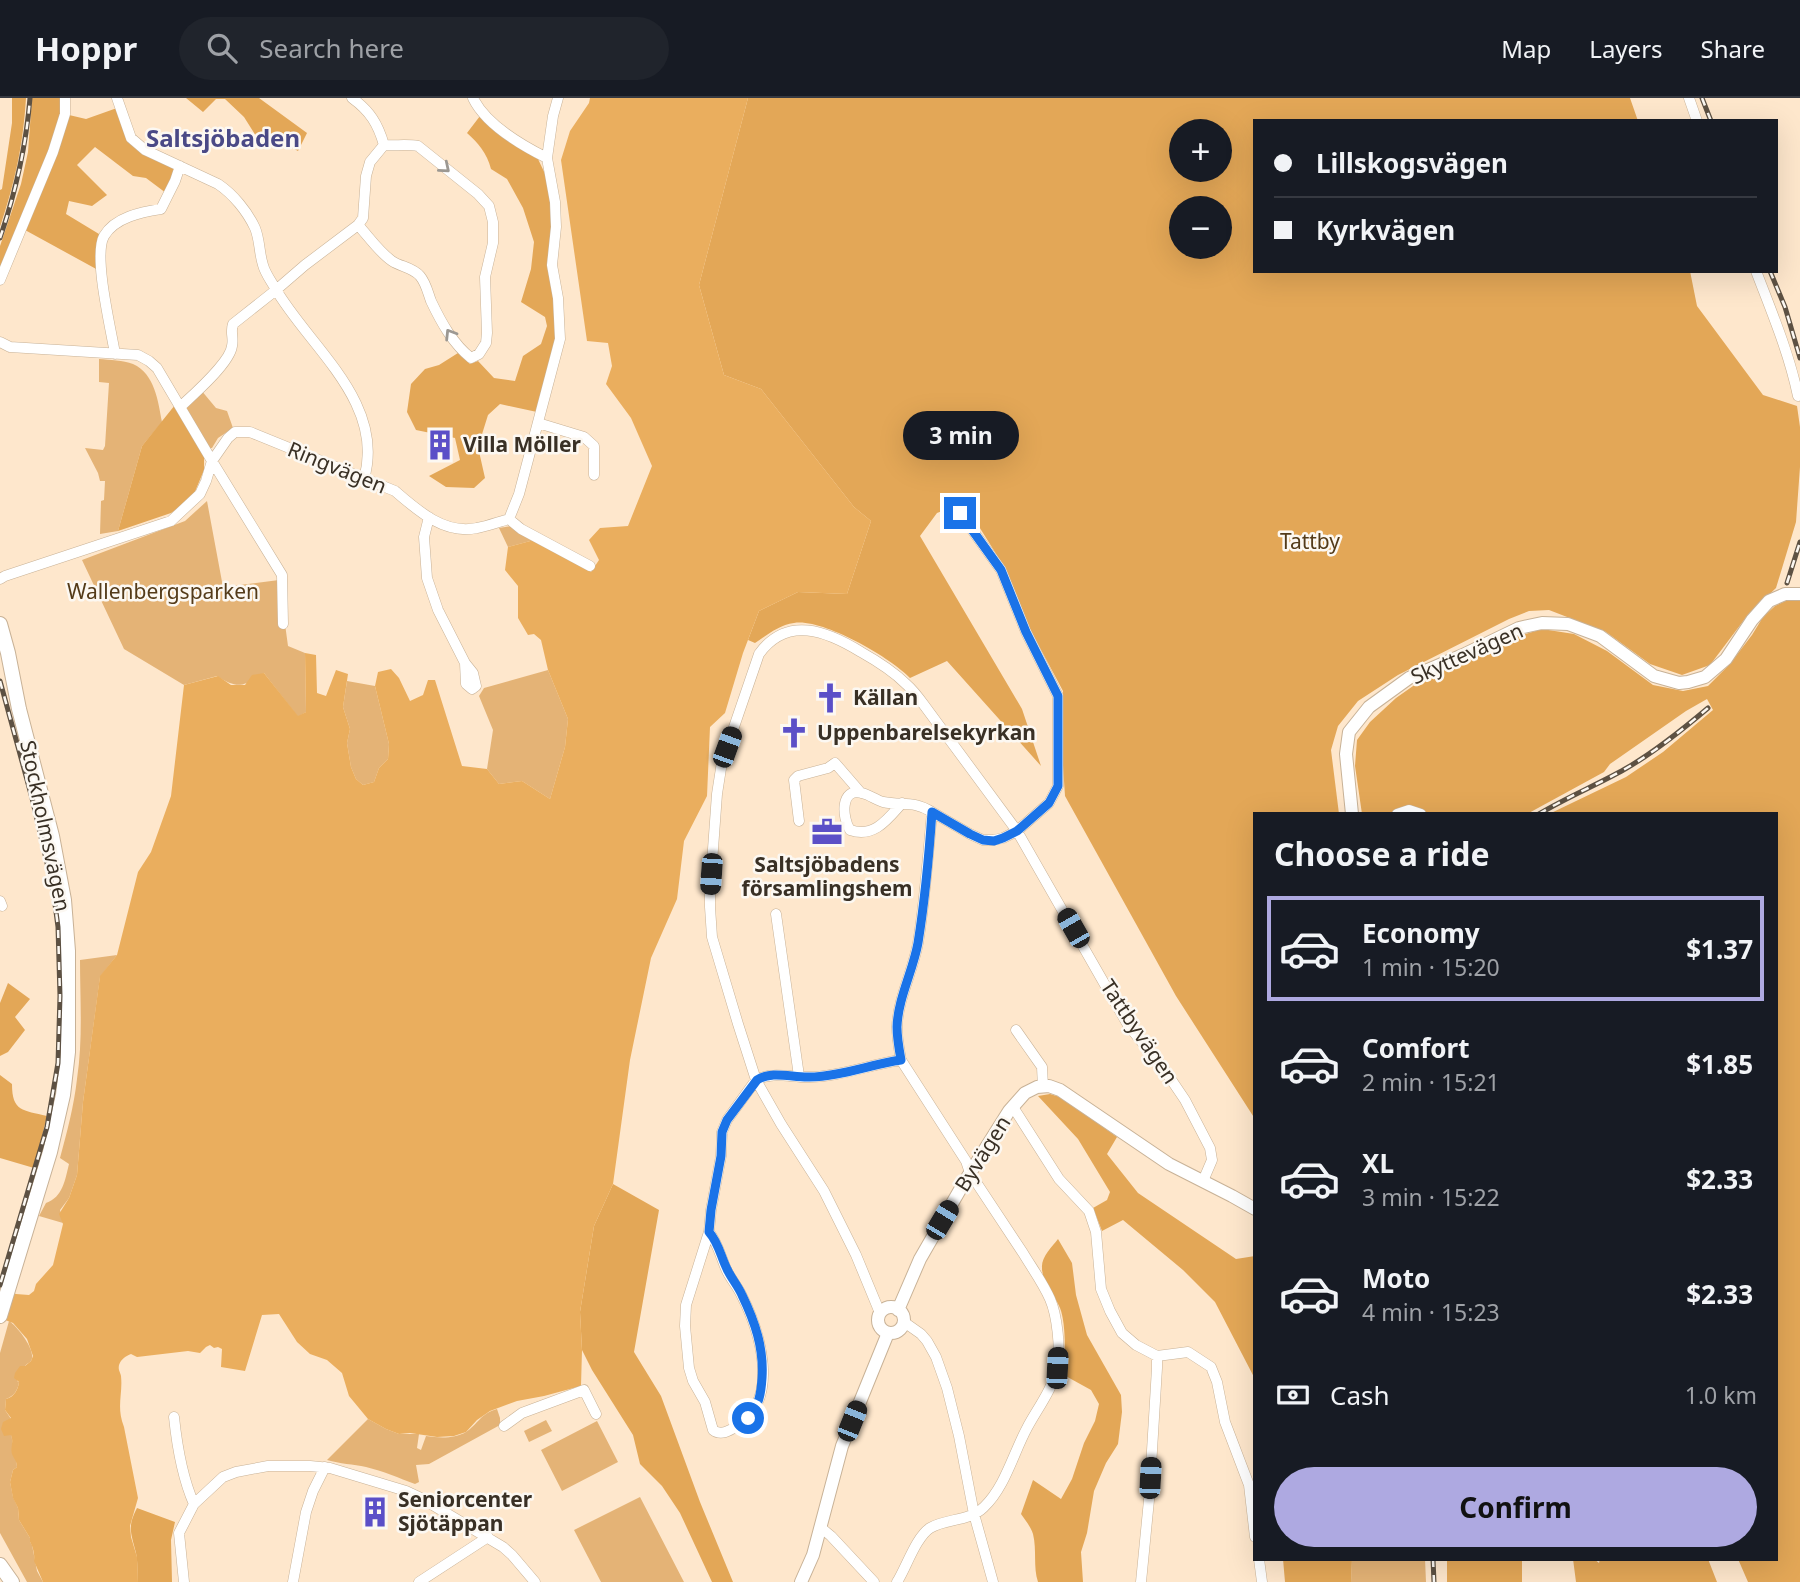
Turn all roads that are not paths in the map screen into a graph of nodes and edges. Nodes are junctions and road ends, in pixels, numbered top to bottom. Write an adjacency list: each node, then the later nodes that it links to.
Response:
1 (65, 98): 14 (street)
2 (117, 98): 11 (street)
3 (352, 98): 7 (street)
4 (473, 98): 10 (street)
5 (558, 98): 10 (street)
6 (1689, 98): 8 (street)
7 (365, 102): 9 (street)
8 (1697, 119)
9 (384, 145): 12 (street); 12 (street, one-way to 12)
10 (547, 158): 20 (street)
11 (180, 166): 15 (street); 17 (street)
12 (359, 225): 15 (street)
13 (1757, 273): 18 (street)
14 (0, 280)
15 (276, 290): 19 (street); 23 (street)
16 (0, 342): 17 (street)
17 (115, 354): 19 (street)
18 (1798, 396)
19 (180, 407): 21 (street)
20 (537, 424): 22 (street); 26 (street)
21 (212, 461): 23 (street, Ringvägen); 28 (street, Ringvägen); 31 (street)
22 (594, 475)
23 (364, 479): 25 (street, Ringvägen)
24 (960, 513): 38 (street)
25 (429, 517): 26 (street, Ringvägen); 32 (street)
26 (509, 519): 27 (street)
27 (590, 566)
28 (0, 579)
29 (1800, 594): 36 (street, Skyttevägen)
30 (0, 624): 51 (main road, Stockholmsvägen)
31 (283, 624)
32 (465, 663)
33 (861, 793): 34 (street); 34 (street); 37 (street)
34 (902, 803): 35 (street)
35 (932, 812): 38 (street); 41 (street)
36 (1352, 812)
37 (799, 821)
38 (1017, 831): 43 (street, Tattbyvägen); 47 (street, Tattbyvägen)
39 (776, 914): 42 (street)
40 (1016, 1030): 44 (street)
41 (901, 1060): 42 (street); 46 (street)
42 (799, 1076): 43 (street)
43 (757, 1080): 49 (street); 50 (street)
44 (1043, 1087): 45 (street, Byvägen); 47 (street)
45 (1013, 1107): 46 (street, Byvägen); 54 (street)
46 (970, 1173): 52 (street, Byvägen); 60 (street)
47 (1203, 1181): 48 (street)
48 (1253, 1208)
49 (709, 1232): 49 (street)
50 (880, 1313): 52 (street); 53 (street)
51 (0, 1316)
52 (901, 1316): 53 (street); 60 (street)
53 (888, 1333): 62 (street)
54 (1157, 1356): 61 (street); 75 (street)
55 (596, 1414): 57 (street)
56 (174, 1417): 59 (street)
57 (504, 1426)
58 (325, 1467): 59 (street); 63 (street); 68 (street)
59 (194, 1504): 67 (street)
60 (974, 1514): 73 (street); 74 (street)
61 (1253, 1520)
62 (820, 1527): 71 (street); 72 (street)
63 (488, 1537): 69 (street); 70 (street)
64 (1259, 1561): 76 (street)
65 (0, 1565): 66 (main road)
66 (12, 1582)
67 (184, 1582)
68 (293, 1582)
69 (419, 1582)
70 (535, 1582)
71 (801, 1582)
72 (874, 1582)
73 (897, 1582)
74 (993, 1582)
75 (1142, 1582)
76 (1262, 1582)

